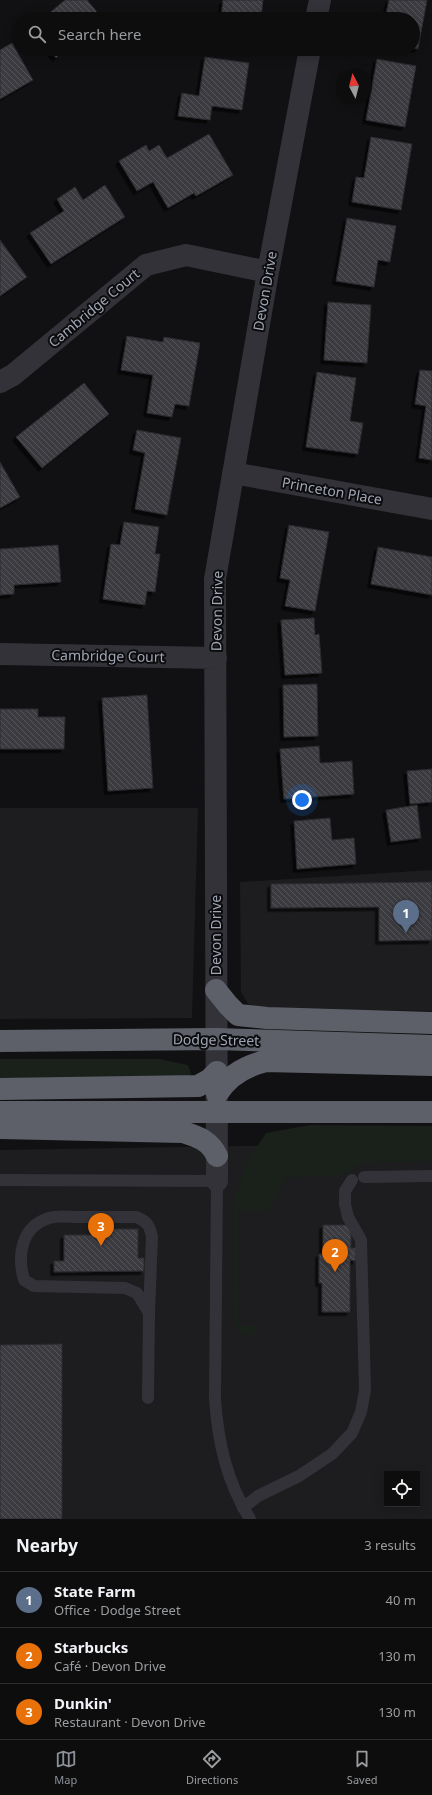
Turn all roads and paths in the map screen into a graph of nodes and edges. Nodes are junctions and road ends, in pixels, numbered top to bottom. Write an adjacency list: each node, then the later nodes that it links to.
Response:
1 (320, 0): 2 (street)
2 (317, 12)
3 (309, 56): 4 (street, Devon Drive)
4 (268, 272): 5 (street, Cambridge Court); 6 (street, Devon Drive)
5 (0, 382)
6 (233, 473): 7 (street, Princeton Place); 9 (street, Devon Drive)
7 (432, 508)
8 (0, 654): 9 (street, Cambridge Court)
9 (216, 658): 10 (street, Devon Drive)
10 (216, 990): 11 (highway); 12 (street, Devon Drive)
11 (432, 1024)
12 (217, 1039): 13 (highway, Dodge Street); 14 (highway, Dodge Street); 16 (street, Devon Drive)
13 (0, 1041)
14 (432, 1046)
15 (432, 1065): 18 (highway)
16 (217, 1072): 17 (highway); 18 (street, Devon Drive)
17 (0, 1089)
18 (217, 1103): 19 (highway); 20 (highway); 22 (street, Devon Drive)
19 (0, 1112)
20 (432, 1112)
21 (0, 1128): 22 (highway)
22 (218, 1156): 25 (street, Devon Drive)
23 (432, 1176): 28 (lane)
24 (0, 1180): 25 (lane)
25 (217, 1181): 28 (lane)
26 (148, 1313): 26 (lane); 27 (lane)
27 (148, 1398)
28 (243, 1508): 29 (lane)
29 (250, 1519)

